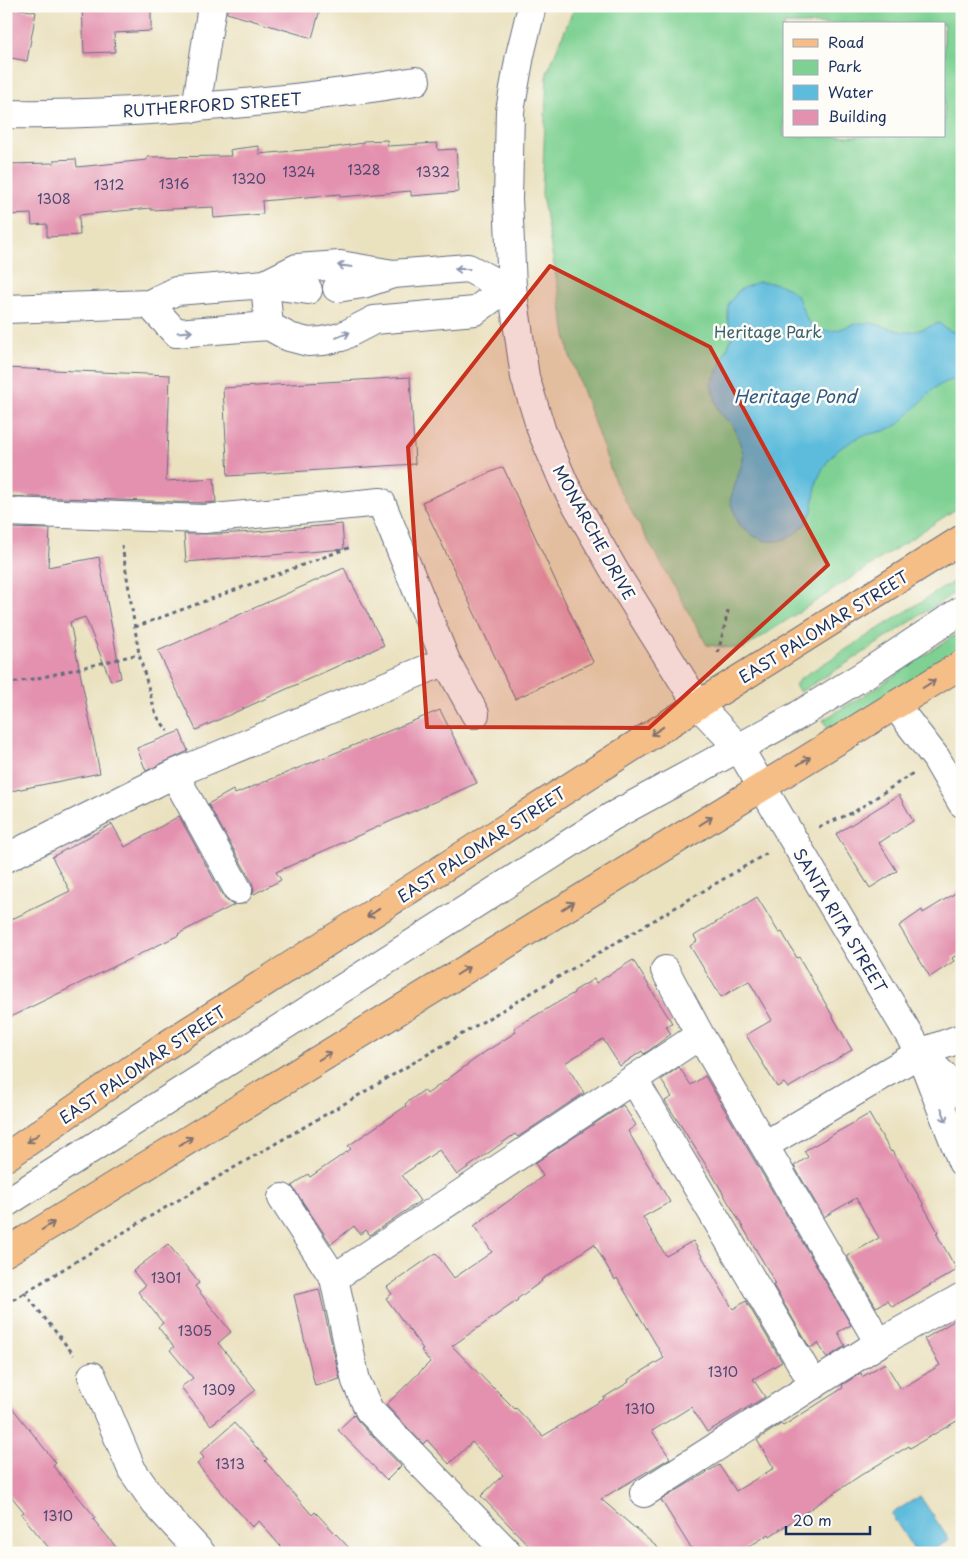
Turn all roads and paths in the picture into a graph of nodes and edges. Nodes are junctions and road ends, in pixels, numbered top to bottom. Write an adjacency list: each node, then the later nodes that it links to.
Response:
1 (212, 6): 4 (street)
2 (532, 6): 9 (street, MONARCHE DRIVE)
3 (416, 81): 4 (street, RUTHERFORD STREET)
4 (196, 108): 5 (street, RUTHERFORD STREET)
5 (6, 114)
6 (393, 274): 7 (street, one-way to 7); 8 (street); 9 (street, one-way to 6)
7 (265, 284): 11 (street); 12 (street); 15 (street)
8 (363, 284): 10 (street); 14 (street)
9 (509, 287): 14 (street); 29 (street, MONARCHE DRIVE)
10 (337, 288)
11 (308, 290)
12 (149, 304): 13 (street); 15 (street, one-way to 15)
13 (6, 309)
14 (374, 320): 15 (street, one-way to 14)
15 (269, 326)
16 (6, 512): 17 (street)
17 (115, 516): 22 (path); 25 (street)
18 (962, 539): 29 (main road, EAST PALOMAR STREET)
19 (351, 547): 22 (path)
20 (729, 607): 23 (path)
21 (962, 610): 32 (street)
22 (135, 627): 24 (path)
23 (718, 653)
24 (139, 654): 27 (path); 31 (path)
25 (446, 661): 30 (street); 34 (street)
26 (962, 664): 28 (main road, one-way to 26)
27 (6, 684)
28 (896, 704): 33 (street); 35 (main road, one-way to 28)
29 (698, 705): 32 (street, MONARCHE DRIVE); 47 (main road, EAST PALOMAR STREET, one-way to 47)
30 (475, 714)
31 (168, 731)
32 (739, 748): 35 (street, MONARCHE DRIVE); 50 (street)
33 (936, 758): 36 (street); 37 (path)
34 (174, 774): 38 (street); 39 (street)
35 (762, 786): 37 (street, SANTA RITA STREET); 51 (main road, one-way to 35)
36 (962, 803)
37 (793, 838): 43 (street, SANTA RITA STREET); 53 (path)
38 (6, 858)
39 (238, 890)
40 (665, 970): 41 (street)
41 (700, 1035): 44 (street); 46 (street)
42 (962, 1038): 43 (street)
43 (920, 1053): 45 (street, SANTA RITA STREET); 46 (street); 48 (street, SANTA RITA STREET, one-way to 48)
44 (634, 1080): 52 (street); 58 (street)
45 (962, 1093)
46 (765, 1145): 56 (street)
47 (6, 1157)
48 (962, 1162)
49 (282, 1198): 52 (street)
50 (6, 1203)
51 (6, 1252)
52 (334, 1278): 61 (street)
53 (24, 1292): 55 (path); 57 (path)
54 (962, 1297): 56 (street)
55 (6, 1304)
56 (880, 1343): 58 (street)
57 (92, 1376): 60 (street)
58 (814, 1385): 59 (street)
59 (644, 1493)
60 (201, 1553)
61 (508, 1553)

